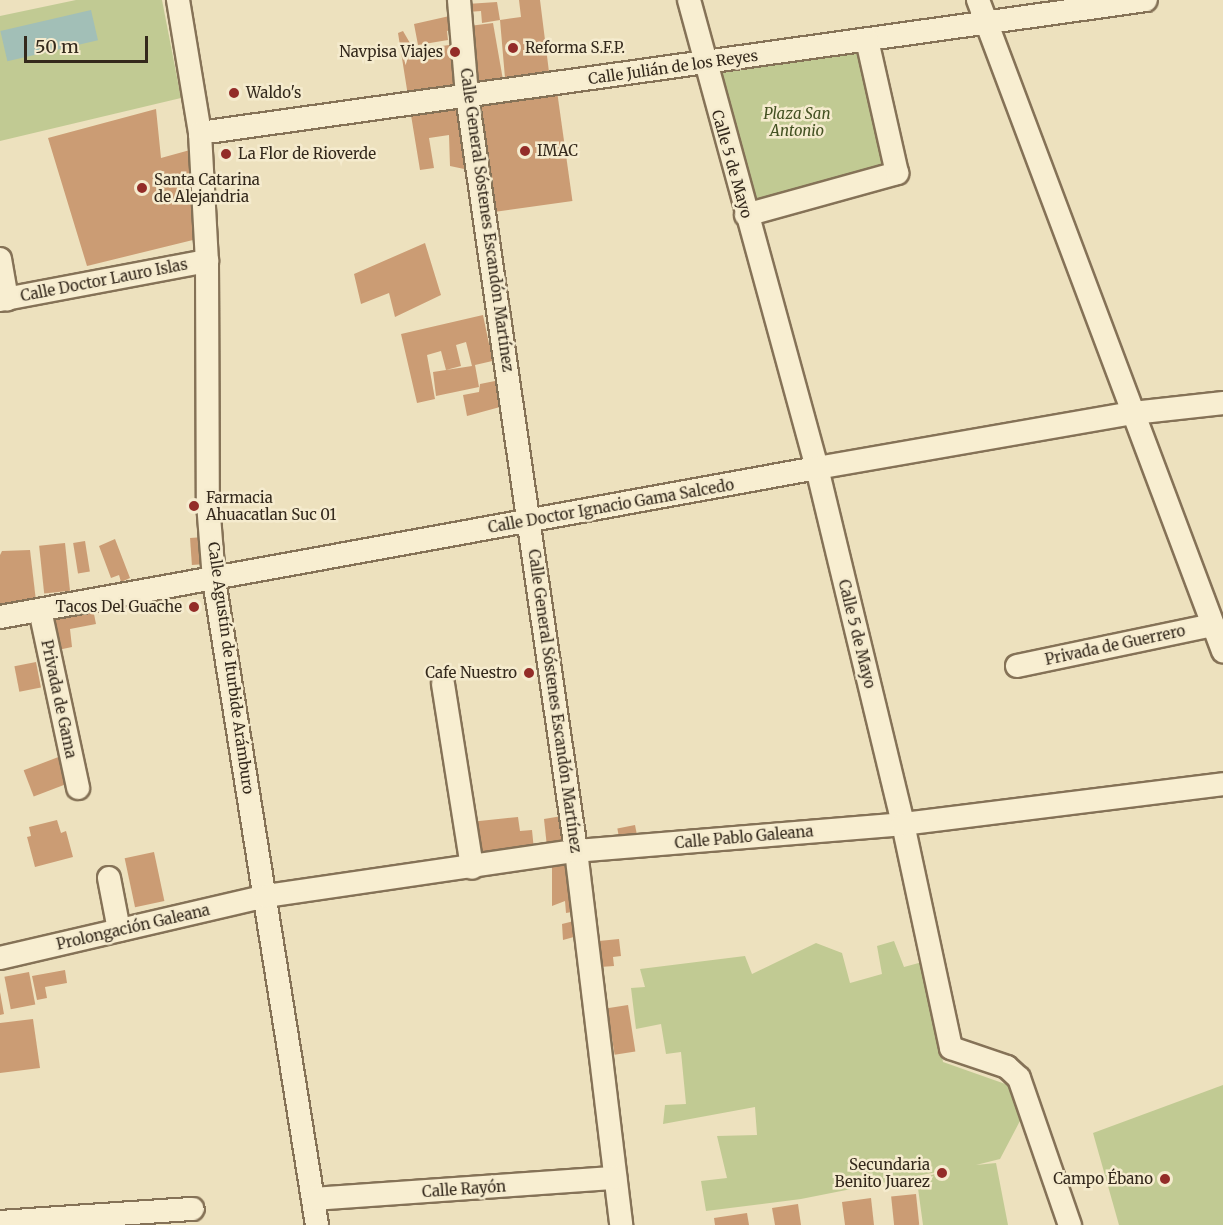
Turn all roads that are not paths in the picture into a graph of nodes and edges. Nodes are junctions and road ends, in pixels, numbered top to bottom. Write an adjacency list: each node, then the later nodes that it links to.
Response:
1 (178, 0): 10 (street, Calle Agustín de Iturbide Arámburo)
2 (459, 0): 9 (street, Calle General Sóstenes Escandón Martínez)
3 (689, 0): 8 (street, Calle 5 de Mayo)
4 (978, 0): 6 (street)
5 (1146, 0): 6 (street, Calle Julián de los Reyes)
6 (986, 22): 7 (street, Calle Julián de los Reyes); 16 (street)
7 (867, 40): 8 (street, Calle Julián de los Reyes); 11 (street)
8 (703, 62): 9 (street, Calle Julián de los Reyes); 11 (street, Calle 5 de Mayo)
9 (467, 96): 10 (street, Calle Julián de los Reyes); 18 (street, Calle General Sóstenes Escandón Martínez)
10 (200, 133): 13 (street, Calle Agustín de Iturbide Arámburo)
11 (746, 215): 17 (street, Calle 5 de Mayo)
12 (0, 259): 14 (street)
13 (207, 261): 14 (street, Calle Doctor Lauro Islas); 19 (street, Calle Agustín de Iturbide Arámburo)
14 (3, 299)
15 (1223, 403): 16 (street, Calle Doctor Ignacio Gama Salcedo)
16 (1133, 413): 17 (street, Calle Doctor Ignacio Gama Salcedo); 22 (street)
17 (817, 468): 18 (street, Calle Doctor Ignacio Gama Salcedo); 28 (street, Calle 5 de Mayo)
18 (530, 520): 19 (street, Calle Doctor Ignacio Gama Salcedo); 29 (street, Calle General Sóstenes Escandón Martínez)
19 (214, 580): 20 (street, Calle Doctor Ignacio Gama Salcedo); 32 (street, Calle Agustín de Iturbide Arámburo)
20 (40, 610): 21 (street, Calle Doctor Ignacio Gama Salcedo); 27 (street, Privada de Gama)
21 (0, 617)
22 (1213, 625): 23 (street); 24 (street, Privada de Guerrero)
23 (1223, 651)
24 (1017, 666)
25 (443, 684): 30 (street)
26 (1223, 783): 28 (street, Calle Pablo Galeana)
27 (78, 788)
28 (903, 824): 29 (street, Calle Pablo Galeana); 41 (street, Calle 5 de Mayo)
29 (576, 851): 30 (street, Calle Pablo Galeana); 35 (street, Calle General Sóstenes Escandón Martínez)
30 (472, 868): 32 (street, Calle Pablo Galeana)
31 (109, 878): 33 (street)
32 (266, 896): 33 (street, Prolongación Galeana); 36 (street, Calle Agustín de Iturbide Arámburo)
33 (119, 930): 34 (street, Prolongación Galeana)
34 (0, 958)
35 (615, 1178): 36 (street, Calle Rayón); 40 (street, Calle General Sóstenes Escandón Martínez)
36 (314, 1199): 39 (street, Calle Agustín de Iturbide Arámburo)
37 (193, 1209): 38 (street)
38 (0, 1222)
39 (317, 1225)
40 (621, 1225)
41 (1070, 1225)

